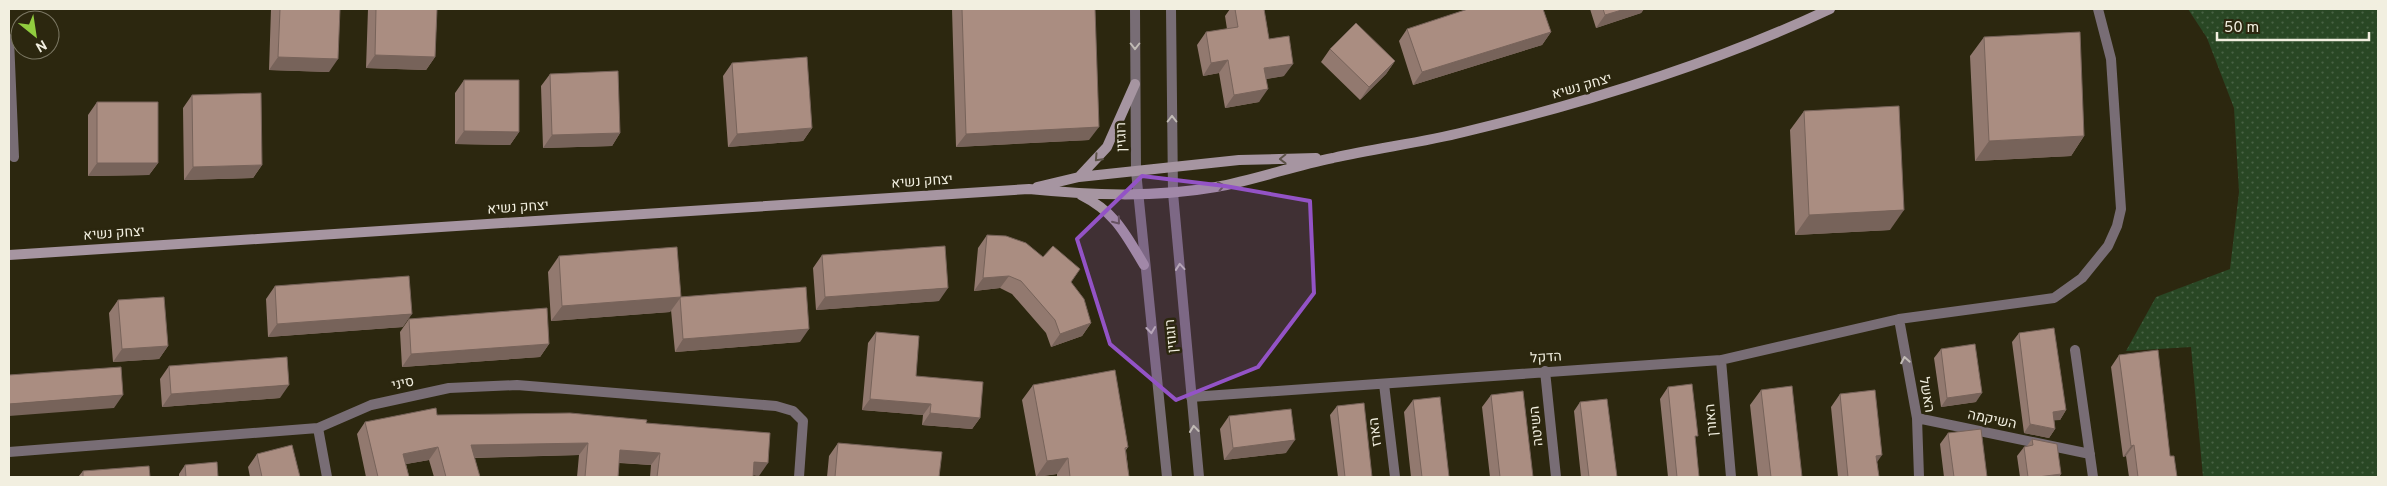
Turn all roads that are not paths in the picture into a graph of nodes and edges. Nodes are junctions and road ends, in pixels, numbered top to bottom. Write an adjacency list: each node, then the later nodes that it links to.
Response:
1 (1135, 9): 6 (street, רוגזין, one-way to 6)
2 (1171, 9): 9 (street, one-way to 2)
3 (1830, 9): 8 (main road, יצחק נשיא)
4 (2098, 9): 18 (street, הדקל)
5 (9, 39): 7 (street)
6 (1135, 84): 10 (street, רוגזין); 11 (main road, one-way to 11)
7 (14, 156)
8 (1332, 158): 9 (main road, יצחק נשיא, one-way to 9); 14 (main road, יצחק נשיא, one-way to 8)
9 (1172, 168): 10 (main road, יצחק נשיא); 14 (street)
10 (1136, 171): 11 (main road, יצחק נשיא); 13 (street, רוגזין)
11 (1079, 177): 12 (main road, יצחק נשיא)
12 (1029, 189): 15 (main road, יצחק נשיא); 16 (main road, יצחק נשיא)
13 (1138, 193): 14 (main road, יצחק נשיא); 15 (main road, יצחק נשיא); 17 (street, רוגזין)
14 (1173, 193): 23 (street, רוגוזין, one-way to 14)
15 (1078, 194): 17 (main road, one-way to 17)
16 (9, 255)
17 (1144, 264): 30 (street, רוגוזין, one-way to 30)
18 (1899, 319): 20 (street, הדקל); 24 (street, האשל, one-way to 18)
19 (2075, 350): 27 (street)
20 (1721, 360): 21 (street, הדקל); 34 (street, האורן)
21 (1545, 371): 22 (street, הדקל); 33 (street, השיטה)
22 (1384, 384): 23 (street, הדקל); 32 (street, הארז)
23 (1191, 397): 31 (street, רוגוזין, one-way to 23)
24 (1917, 418): 27 (street, השיקמה); 35 (street, האשל)
25 (318, 428): 26 (street, סיני); 28 (street); 29 (street, סיני)
26 (9, 452)
27 (2090, 454): 36 (street)
28 (327, 477)
29 (799, 477)
30 (1167, 477)
31 (1199, 477)
32 (1395, 477)
33 (1556, 477)
34 (1731, 477)
35 (1919, 477)
36 (2094, 477)

